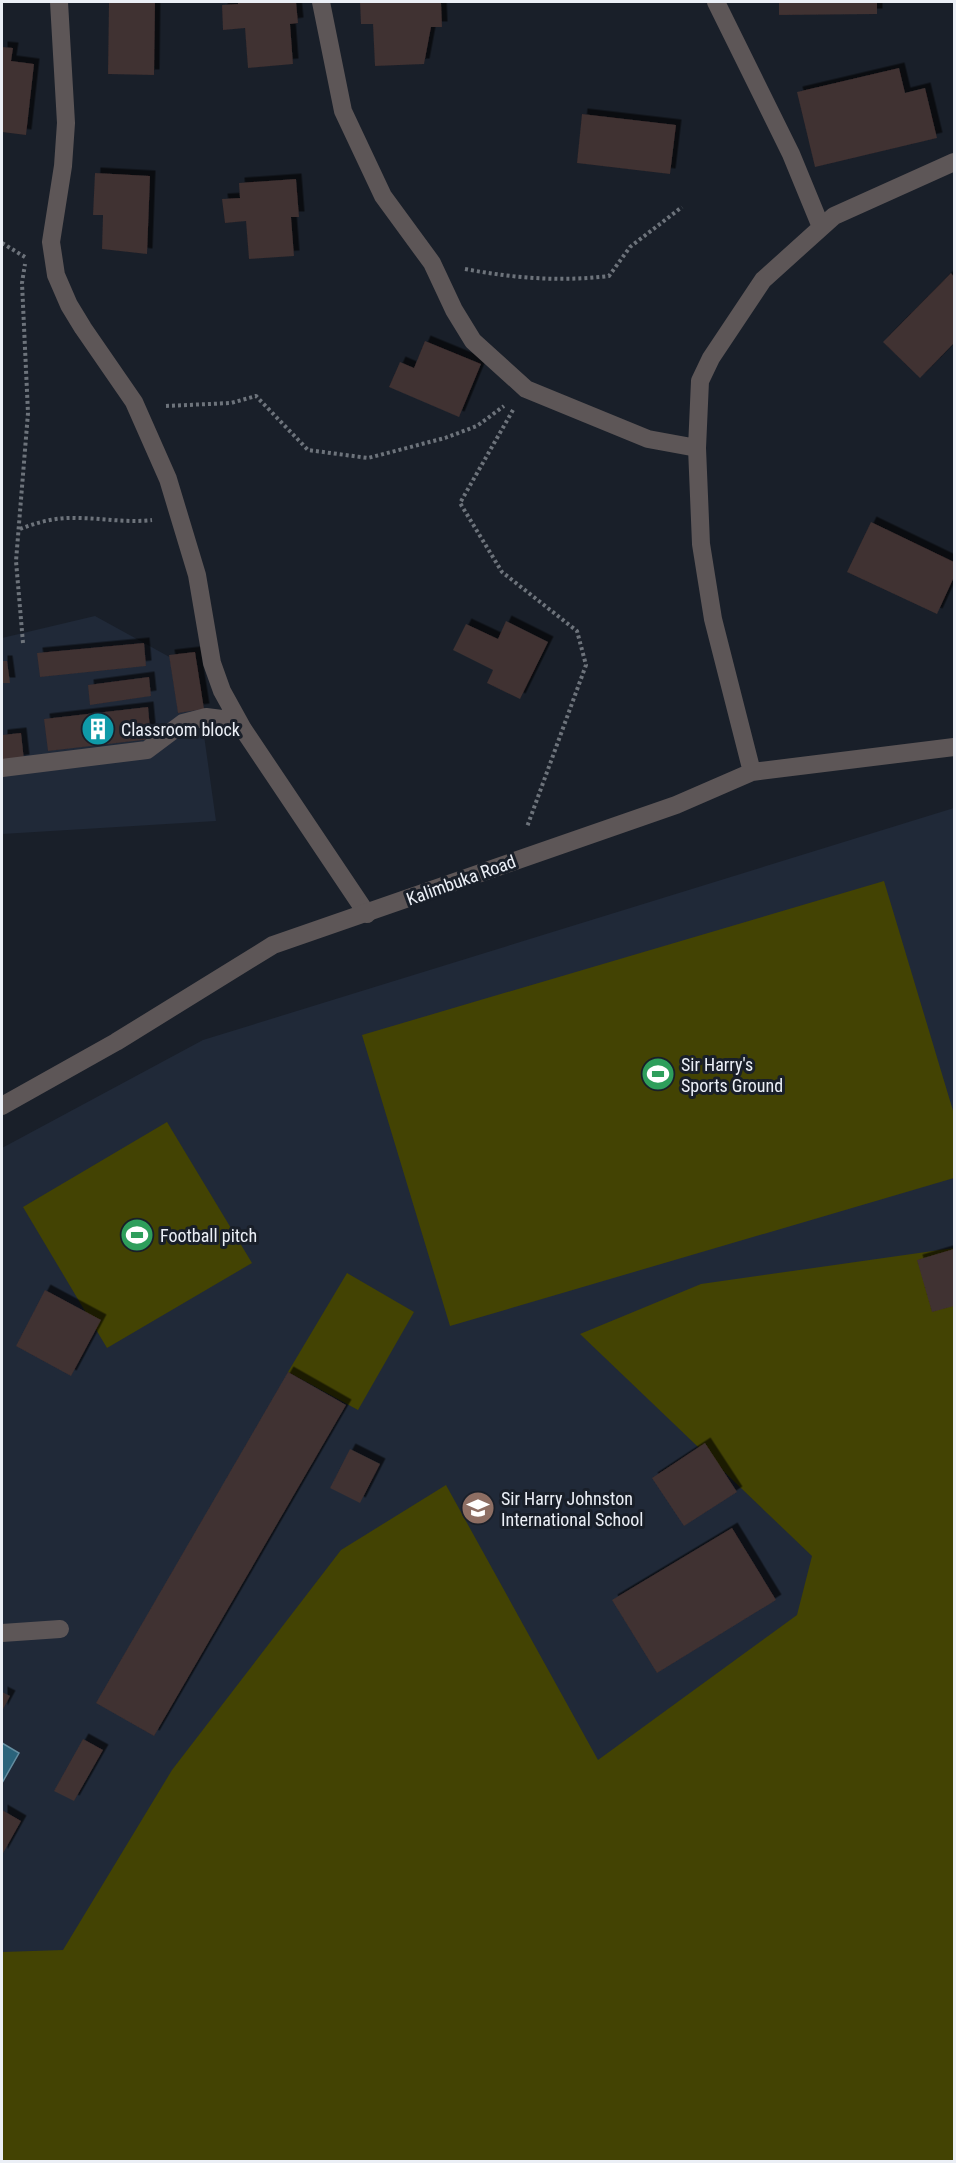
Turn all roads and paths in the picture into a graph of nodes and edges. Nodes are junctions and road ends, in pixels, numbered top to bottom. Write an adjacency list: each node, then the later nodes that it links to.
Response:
1 (59, 2): 10 (street)
2 (321, 2): 8 (street)
3 (716, 2): 6 (street)
4 (954, 162): 6 (street)
5 (682, 207): 8 (path)
6 (821, 227): 11 (street)
7 (2, 243): 13 (path)
8 (432, 263): 9 (street)
9 (526, 389): 10 (path); 11 (street); 19 (path)
10 (134, 402): 12 (street)
11 (697, 448): 18 (street)
12 (180, 517): 13 (path); 15 (street)
13 (20, 529): 14 (path)
14 (23, 644)
15 (243, 729): 17 (street); 20 (street)
16 (954, 747): 18 (street, Kalimbuka Road)
17 (2, 768)
18 (752, 772): 20 (street, Kalimbuka Road)
19 (526, 830)
20 (367, 914): 21 (street, Kalimbuka Road)
21 (2, 1106)
22 (60, 1629): 23 (street)
23 (2, 1634)

